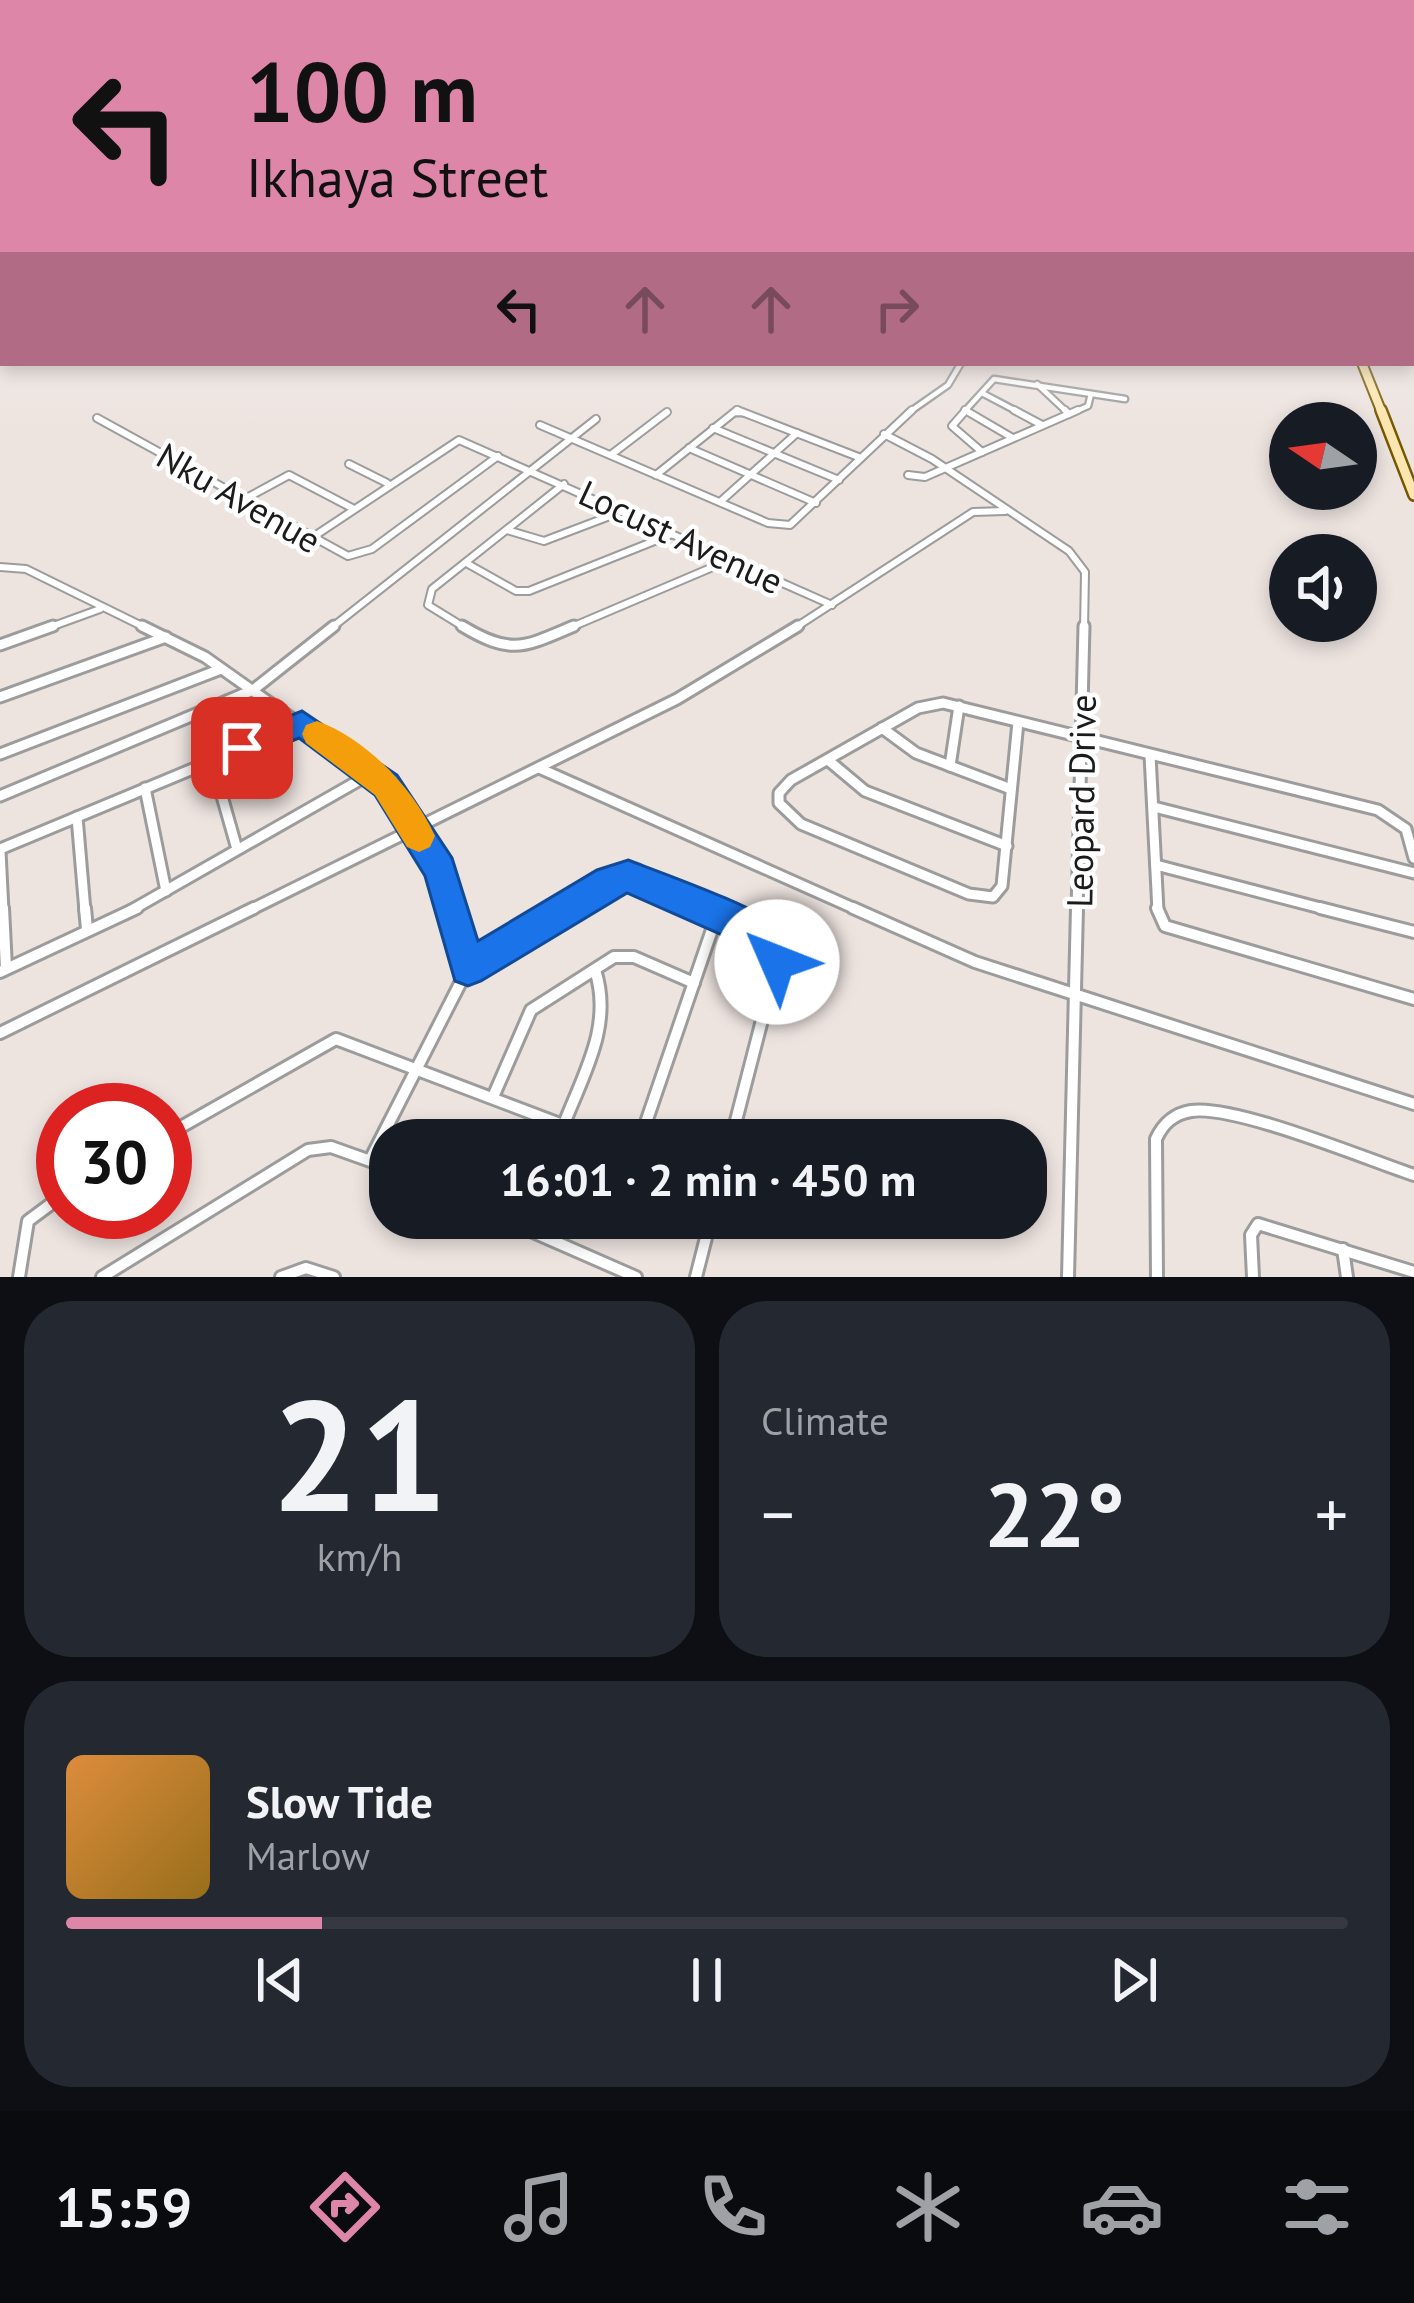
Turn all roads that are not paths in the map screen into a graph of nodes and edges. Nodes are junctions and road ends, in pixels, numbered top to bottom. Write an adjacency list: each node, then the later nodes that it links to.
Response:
1 (960, 366): 16 (street)
2 (1363, 366): 34 (main road)
3 (1037, 384): 4 (street); 5 (street); 9 (street)
4 (981, 393): 7 (street); 13 (street)
5 (1093, 394): 6 (street); 9 (street)
6 (1125, 399)
7 (965, 410): 17 (street); 20 (street)
8 (667, 412): 23 (street)
9 (1070, 414): 13 (street)
10 (97, 418): 35 (street, Nku Avenue)
11 (596, 418): 18 (street)
12 (540, 424): 18 (street)
13 (1043, 426): 17 (street)
14 (713, 428): 15 (street); 19 (street); 21 (street)
15 (797, 433): 21 (street); 24 (street)
16 (884, 434): 24 (street); 26 (street, Leopard Drive)
17 (1012, 438): 20 (street)
18 (570, 439): 23 (street); 27 (street)
19 (689, 448): 28 (street); 29 (street)
20 (982, 452): 26 (street)
21 (775, 453): 29 (street); 31 (street)
22 (499, 455): 27 (street, Locust Avenue); 32 (street, Locust Avenue); 43 (street, Nku Avenue)
23 (610, 455): 28 (street)
24 (861, 458): 31 (street)
25 (349, 464): 32 (street)
26 (948, 466): 30 (street); 40 (street, Leopard Drive)
27 (530, 468): 33 (street, Locust Avenue); 52 (street)
28 (656, 475): 36 (street)
29 (750, 475): 36 (street); 37 (street)
30 (908, 475)
31 (838, 480): 37 (street)
32 (388, 483): 38 (street)
33 (564, 484): 39 (street, Locust Avenue); 41 (street)
34 (1414, 495)
35 (243, 500): 38 (street); 43 (street, Nku Avenue)
36 (720, 502): 37 (street)
37 (816, 503)
38 (352, 508): 43 (street)
39 (622, 512): 41 (street); 42 (street, Locust Avenue)
40 (1005, 512): 47 (street); 58 (street, Leopard Drive)
41 (507, 530): 45 (street)
42 (674, 534): 44 (street, Locust Avenue); 45 (street)
43 (310, 539)
44 (727, 561): 45 (street); 47 (street, Locust Avenue)
45 (468, 564)
46 (0, 567): 48 (street)
47 (833, 606): 64 (street)
48 (101, 608): 49 (street); 50 (street)
49 (166, 637): 51 (street); 53 (street)
50 (0, 645)
51 (222, 668): 52 (street); 59 (street)
52 (253, 690): 56 (street); 68 (street)
53 (0, 697)
54 (958, 706): 55 (street); 57 (street); 63 (street)
55 (1018, 722): 58 (street); 67 (street)
56 (302, 723): 61 (street); 65 (street)
57 (882, 728): 62 (street); 63 (street)
58 (1084, 739): 60 (street); 86 (street, Leopard Drive)
59 (0, 754)
60 (1150, 754): 69 (street); 75 (street)
61 (212, 760): 66 (street); 73 (street)
62 (828, 760): 72 (street); 72 (street)
63 (950, 766): 67 (street)
64 (537, 768): 71 (street); 86 (street)
65 (372, 773): 71 (street); 73 (street)
66 (146, 788): 70 (street); 78 (street)
67 (1011, 789): 72 (street)
68 (0, 796)
69 (1154, 807): 76 (street); 77 (street)
70 (77, 817): 74 (street); 80 (street)
71 (413, 828): 82 (street); 88 (street)
72 (1006, 846)
73 (237, 849): 78 (street)
74 (0, 850): 83 (street)
75 (1414, 858)
76 (1156, 866): 81 (street); 87 (street)
77 (1414, 873)
78 (166, 891): 80 (street)
79 (717, 915): 82 (street); 85 (street); 96 (street)
80 (87, 929): 83 (street)
81 (1414, 932)
82 (468, 968): 89 (street)
83 (3, 970)
84 (595, 970): 85 (street); 90 (street); 94 (street)
85 (694, 983): 95 (street)
86 (1078, 994): 91 (street); 111 (street, Leopard Drive)
87 (1414, 999)
88 (0, 1033)
89 (418, 1070): 90 (street); 92 (street); 97 (street)
90 (493, 1097): 93 (street)
91 (1414, 1103)
92 (392, 1119)
93 (551, 1119)
94 (566, 1119)
95 (647, 1119)
96 (736, 1119)
97 (192, 1121)
98 (369, 1160): 106 (street)
99 (1414, 1175): 112 (street)
100 (36, 1215): 105 (street)
101 (549, 1239): 109 (street)
102 (706, 1239): 110 (street)
103 (1343, 1249): 104 (street); 113 (street); 114 (street)
104 (1414, 1272)
105 (19, 1277)
106 (102, 1277)
107 (281, 1277): 108 (street)
108 (334, 1277)
109 (636, 1277)
110 (696, 1277)
111 (1068, 1277)
112 (1156, 1277)
113 (1253, 1277)
114 (1347, 1277)

